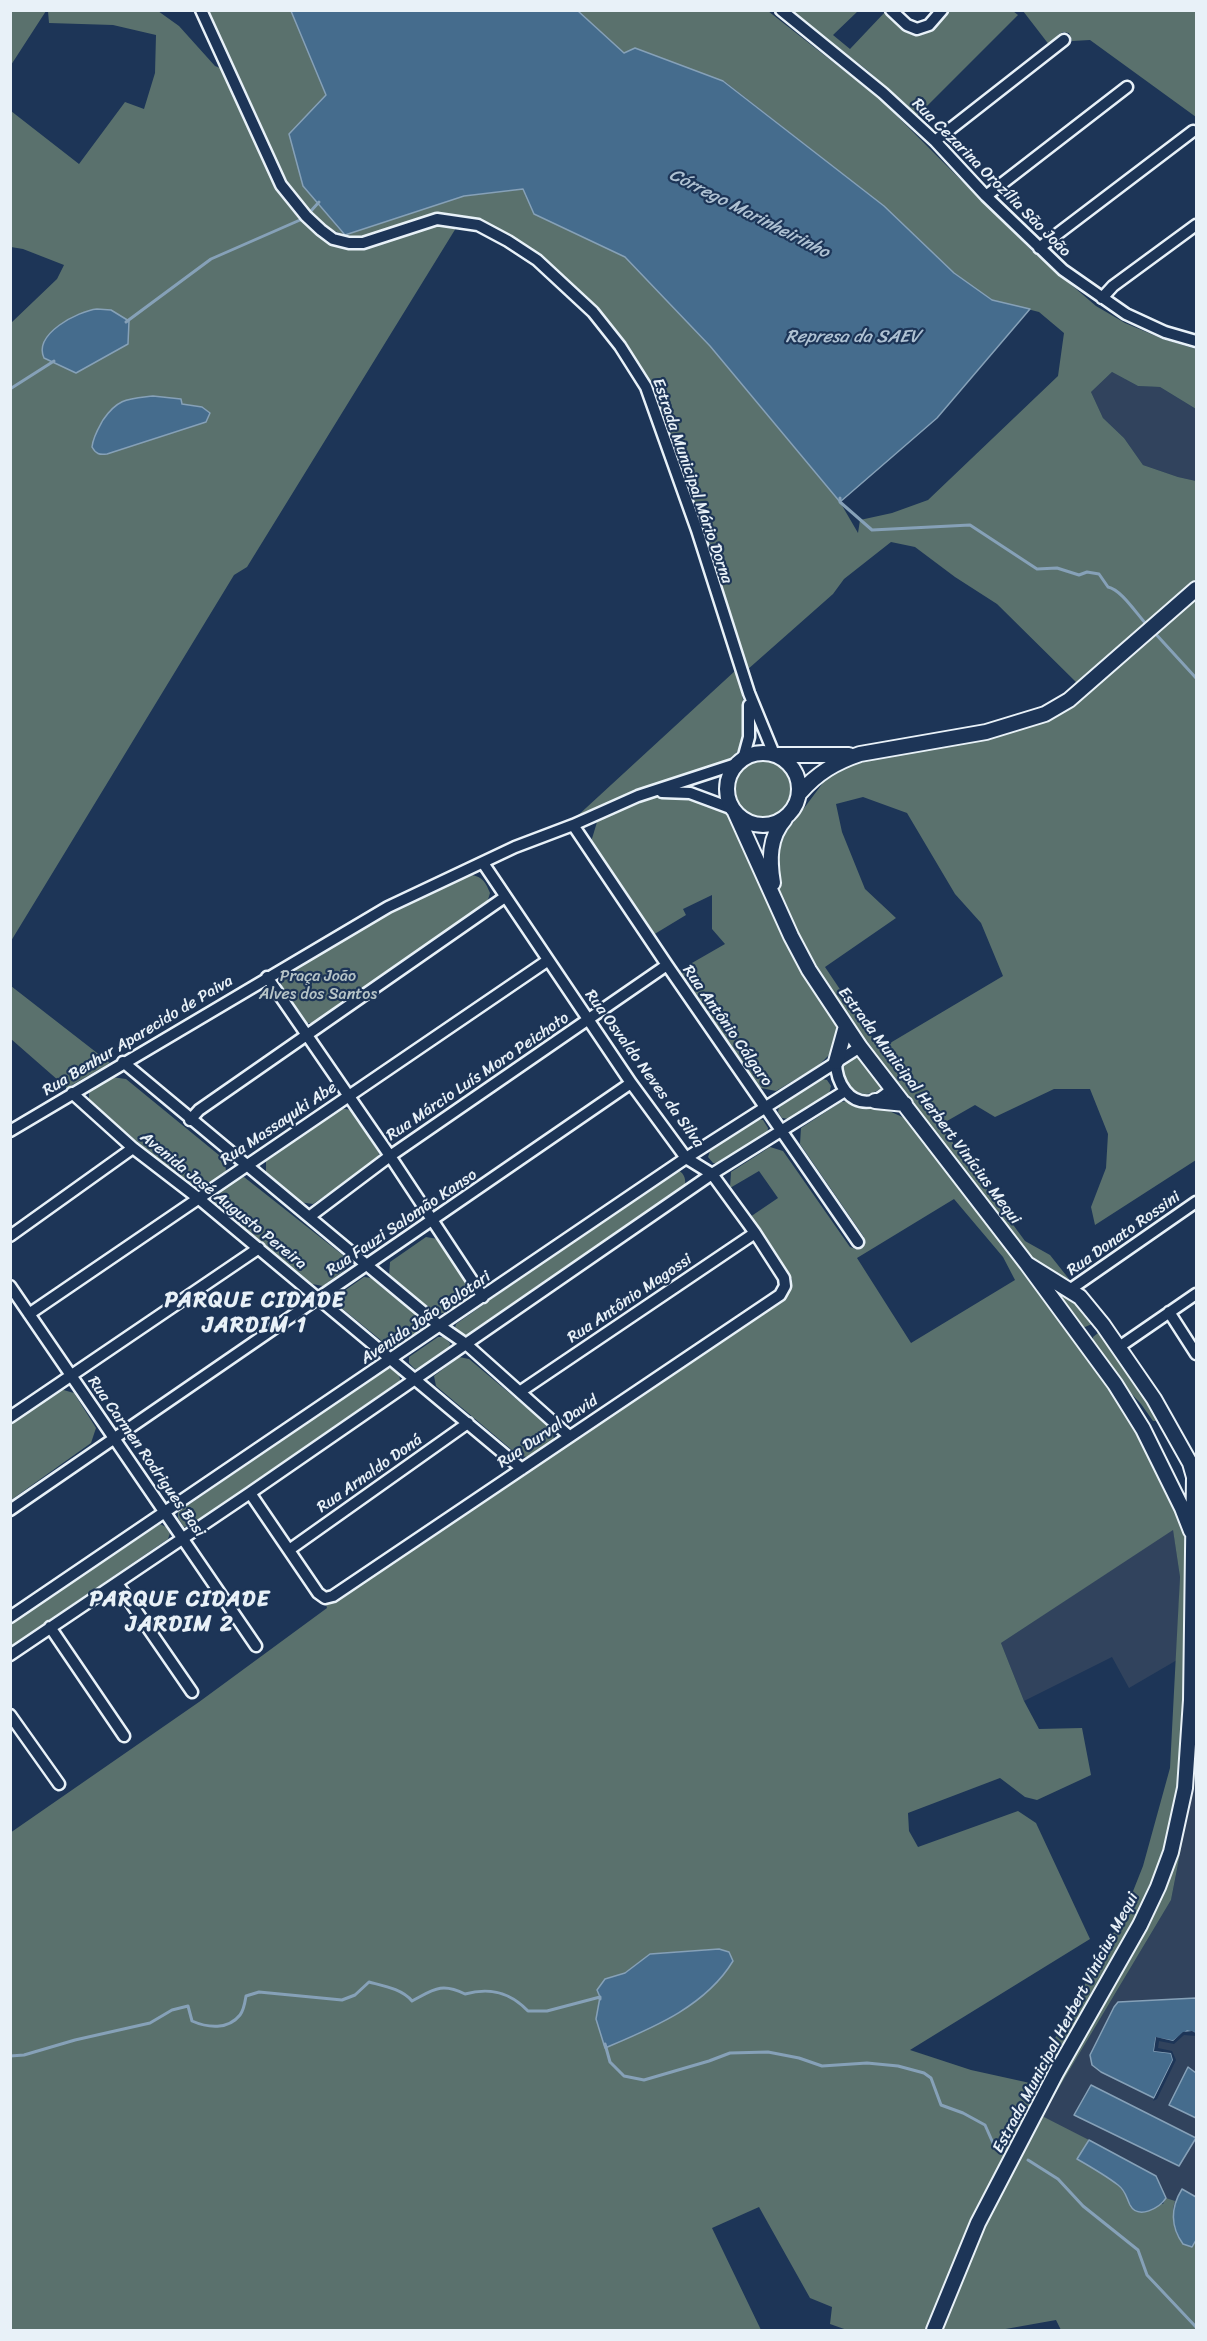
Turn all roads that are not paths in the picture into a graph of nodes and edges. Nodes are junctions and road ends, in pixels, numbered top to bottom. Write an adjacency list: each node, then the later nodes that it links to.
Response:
1 (201, 10): 15 (street, Estrada Municipal Mário Dorna)
2 (781, 10): 8 (street, Rua Cezarina Orozília São João)
3 (891, 10): 4 (street)
4 (942, 10)
5 (1064, 40): 8 (street)
6 (1127, 87): 9 (street)
7 (1192, 130): 11 (street)
8 (935, 141): 9 (street, Rua Cezarina Orozília São João)
9 (986, 196): 11 (street, Rua Cezarina Orozília São João)
10 (1197, 225): 12 (street)
11 (1039, 248): 12 (street, Rua Cezarina Orozília São João)
12 (1102, 298): 13 (street, Rua Cezarina Orozília São João)
13 (1197, 341)
14 (1197, 589): 17 (main road)
15 (749, 693): 16 (street); 18 (street)
16 (776, 754): 17 (main road); 18 (main road); 19 (main road)
17 (860, 754): 19 (main road)
18 (740, 761): 20 (street, Rua Benhur Aparecido de Paiva); 21 (main road)
19 (800, 793): 22 (main road)
20 (638, 795): 21 (street, Rua Benhur Aparecido de Paiva); 23 (street, Rua Benhur Aparecido de Paiva)
21 (734, 810): 22 (main road); 26 (main road, Estrada Municipal Herbert Vinícius Mequi)
22 (785, 818): 26 (main road, Estrada Municipal Herbert Vinícius Mequi)
23 (573, 825): 24 (street, Rua Benhur Aparecido de Paiva); 28 (street, Rua Antônio Cálgaro)
24 (483, 863): 25 (street, Rua Osvaldo Neves da Silva); 29 (street, Rua Benhur Aparecido de Paiva)
25 (505, 897): 27 (street, Rua Osvaldo Neves da Silva); 32 (street)
26 (776, 902): 31 (main road, Estrada Municipal Herbert Vinícius Mequi)
27 (547, 961): 30 (street, Rua Osvaldo Neves da Silva); 40 (street, Rua Massayuki Abe)
28 (667, 965): 30 (street, Rua Márcio Luís Moro Peichoto); 43 (street, Rua Antônio Cálgaro)
29 (267, 977): 32 (street); 34 (street, Rua Benhur Aparecido de Paiva)
30 (590, 1019): 36 (street, Rua Osvaldo Neves da Silva); 48 (street, Rua Márcio Luís Moro Peichoto)
31 (846, 1026): 33 (main road, Estrada Municipal Herbert Vinícius Mequi); 35 (main road)
32 (306, 1035): 40 (street); 44 (street)
33 (860, 1047): 35 (street, Avenida João Bolotari); 37 (main road, Estrada Municipal Herbert Vinícius Mequi)
34 (123, 1062): 39 (street, Rua Benhur Aparecido de Paiva); 44 (street)
35 (836, 1062): 38 (street); 43 (street, Avenida João Bolotari)
36 (631, 1083): 49 (street, Rua Osvaldo Neves da Silva); 55 (street, Rua Fauzi Salomão Kanso)
37 (893, 1088): 41 (street); 42 (main road, Estrada Municipal Herbert Vinícius Mequi)
38 (845, 1091): 41 (street); 45 (street)
39 (72, 1093): 46 (street, Rua Benhur Aparecido de Paiva); 47 (street, Avenida José Augusto Pereira)
40 (347, 1095): 48 (street); 50 (street, Rua Massayuki Abe)
41 (875, 1101): 42 (main road)
42 (905, 1104): 60 (main road, Estrada Municipal Herbert Vinícius Mequi)
43 (764, 1107): 45 (street, Rua Antônio Cálgaro); 49 (street, Avenida João Bolotari)
44 (190, 1120): 50 (street)
45 (781, 1130): 51 (street); 58 (street, Rua Antônio Cálgaro)
46 (10, 1131)
47 (133, 1148): 52 (street, Avenida José Augusto Pereira); 57 (street)
48 (390, 1156): 54 (street, Rua Márcio Luís Moro Peichoto); 55 (street)
49 (686, 1158): 51 (street, Rua Osvaldo Neves da Silva); 67 (street, Avenida João Bolotari)
50 (247, 1165): 52 (street, Rua Massayuki Abe); 54 (street)
51 (712, 1174): 56 (street, Rua Osvaldo Neves da Silva); 73 (street)
52 (198, 1198): 59 (street, Avenida José Augusto Pereira); 69 (street, Rua Massayuki Abe)
53 (1197, 1202): 64 (street, Rua Donato Rossini)
54 (309, 1217): 61 (street)
55 (433, 1221): 61 (street, Rua Fauzi Salomão Kanso); 67 (street)
56 (755, 1233): 63 (street, Rua Osvaldo Neves da Silva); 80 (street, Rua Antônio Magossi)
57 (10, 1236)
58 (858, 1242)
59 (259, 1248): 66 (street, Avenida José Augusto Pereira); 77 (street)
60 (1027, 1264): 64 (main road, Estrada Municipal Herbert Vinícius Mequi); 72 (main road, Estrada Municipal Herbert Vinícius Mequi)
61 (367, 1265): 66 (street, Rua Fauzi Salomão Kanso); 71 (street)
62 (10, 1286): 69 (street, Rua Carmen Rodrigues Basi)
63 (785, 1286): 84 (street, Rua Durval David)
64 (1068, 1291): 70 (main road, Estrada Municipal Herbert Vinícius Mequi)
65 (1197, 1294): 68 (street)
66 (318, 1297): 76 (street, Avenida José Augusto Pereira); 85 (street, Rua Fauzi Salomão Kanso)
67 (483, 1297): 71 (street, Avenida João Bolotari)
68 (1169, 1312): 74 (street); 75 (street)
69 (29, 1314): 77 (street, Rua Carmen Rodrigues Basi)
70 (1103, 1325): 72 (main road); 74 (main road, Estrada Municipal Herbert Vinícius Mequi)
71 (440, 1326): 73 (street); 76 (street, Avenida João Bolotari)
72 (1083, 1340): 79 (main road, Estrada Municipal Herbert Vinícius Mequi)
73 (466, 1344): 78 (street); 80 (street)
74 (1119, 1347): 82 (main road, Estrada Municipal Herbert Vinícius Mequi)
75 (1197, 1354)
76 (390, 1360): 78 (street, Avenida José Augusto Pereira); 90 (street, Avenida João Bolotari)
77 (71, 1376): 81 (street); 85 (street, Rua Carmen Rodrigues Basi)
78 (415, 1380): 83 (street, Avenida José Augusto Pereira); 88 (street)
79 (1115, 1384): 82 (main road); 92 (main road, Estrada Municipal Herbert Vinícius Mequi)
80 (521, 1391): 84 (street)
81 (10, 1417)
82 (1166, 1422): 87 (main road, Estrada Municipal Herbert Vinícius Mequi)
83 (468, 1424): 86 (street, Avenida José Augusto Pereira); 93 (street, Rua Arnaldo Doná)
84 (569, 1436): 86 (street, Rua Durval David)
85 (114, 1440): 89 (street, Rua Fauzi Salomão Kanso); 90 (street, Rua Carmen Rodrigues Basi)
86 (522, 1469): 93 (street, Rua Durval David)
87 (1195, 1476): 92 (main road, Estrada Municipal Herbert Vinícius Mequi)
88 (250, 1493): 91 (street); 93 (street)
89 (10, 1510)
90 (166, 1513): 91 (street, Rua Carmen Rodrigues Basi); 95 (street, Avenida João Bolotari)
91 (183, 1538): 94 (street); 97 (street, Rua Carmen Rodrigues Basi)
92 (1192, 1539): 103 (main road, Estrada Municipal Herbert Vinícius Mequi)
93 (289, 1550)
94 (117, 1583): 96 (street); 99 (street)
95 (10, 1617)
96 (51, 1627): 98 (street); 101 (street)
97 (256, 1646)
98 (10, 1655)
99 (192, 1692)
100 (10, 1715): 102 (street)
101 (124, 1736)
102 (59, 1784)
103 (934, 2331)

